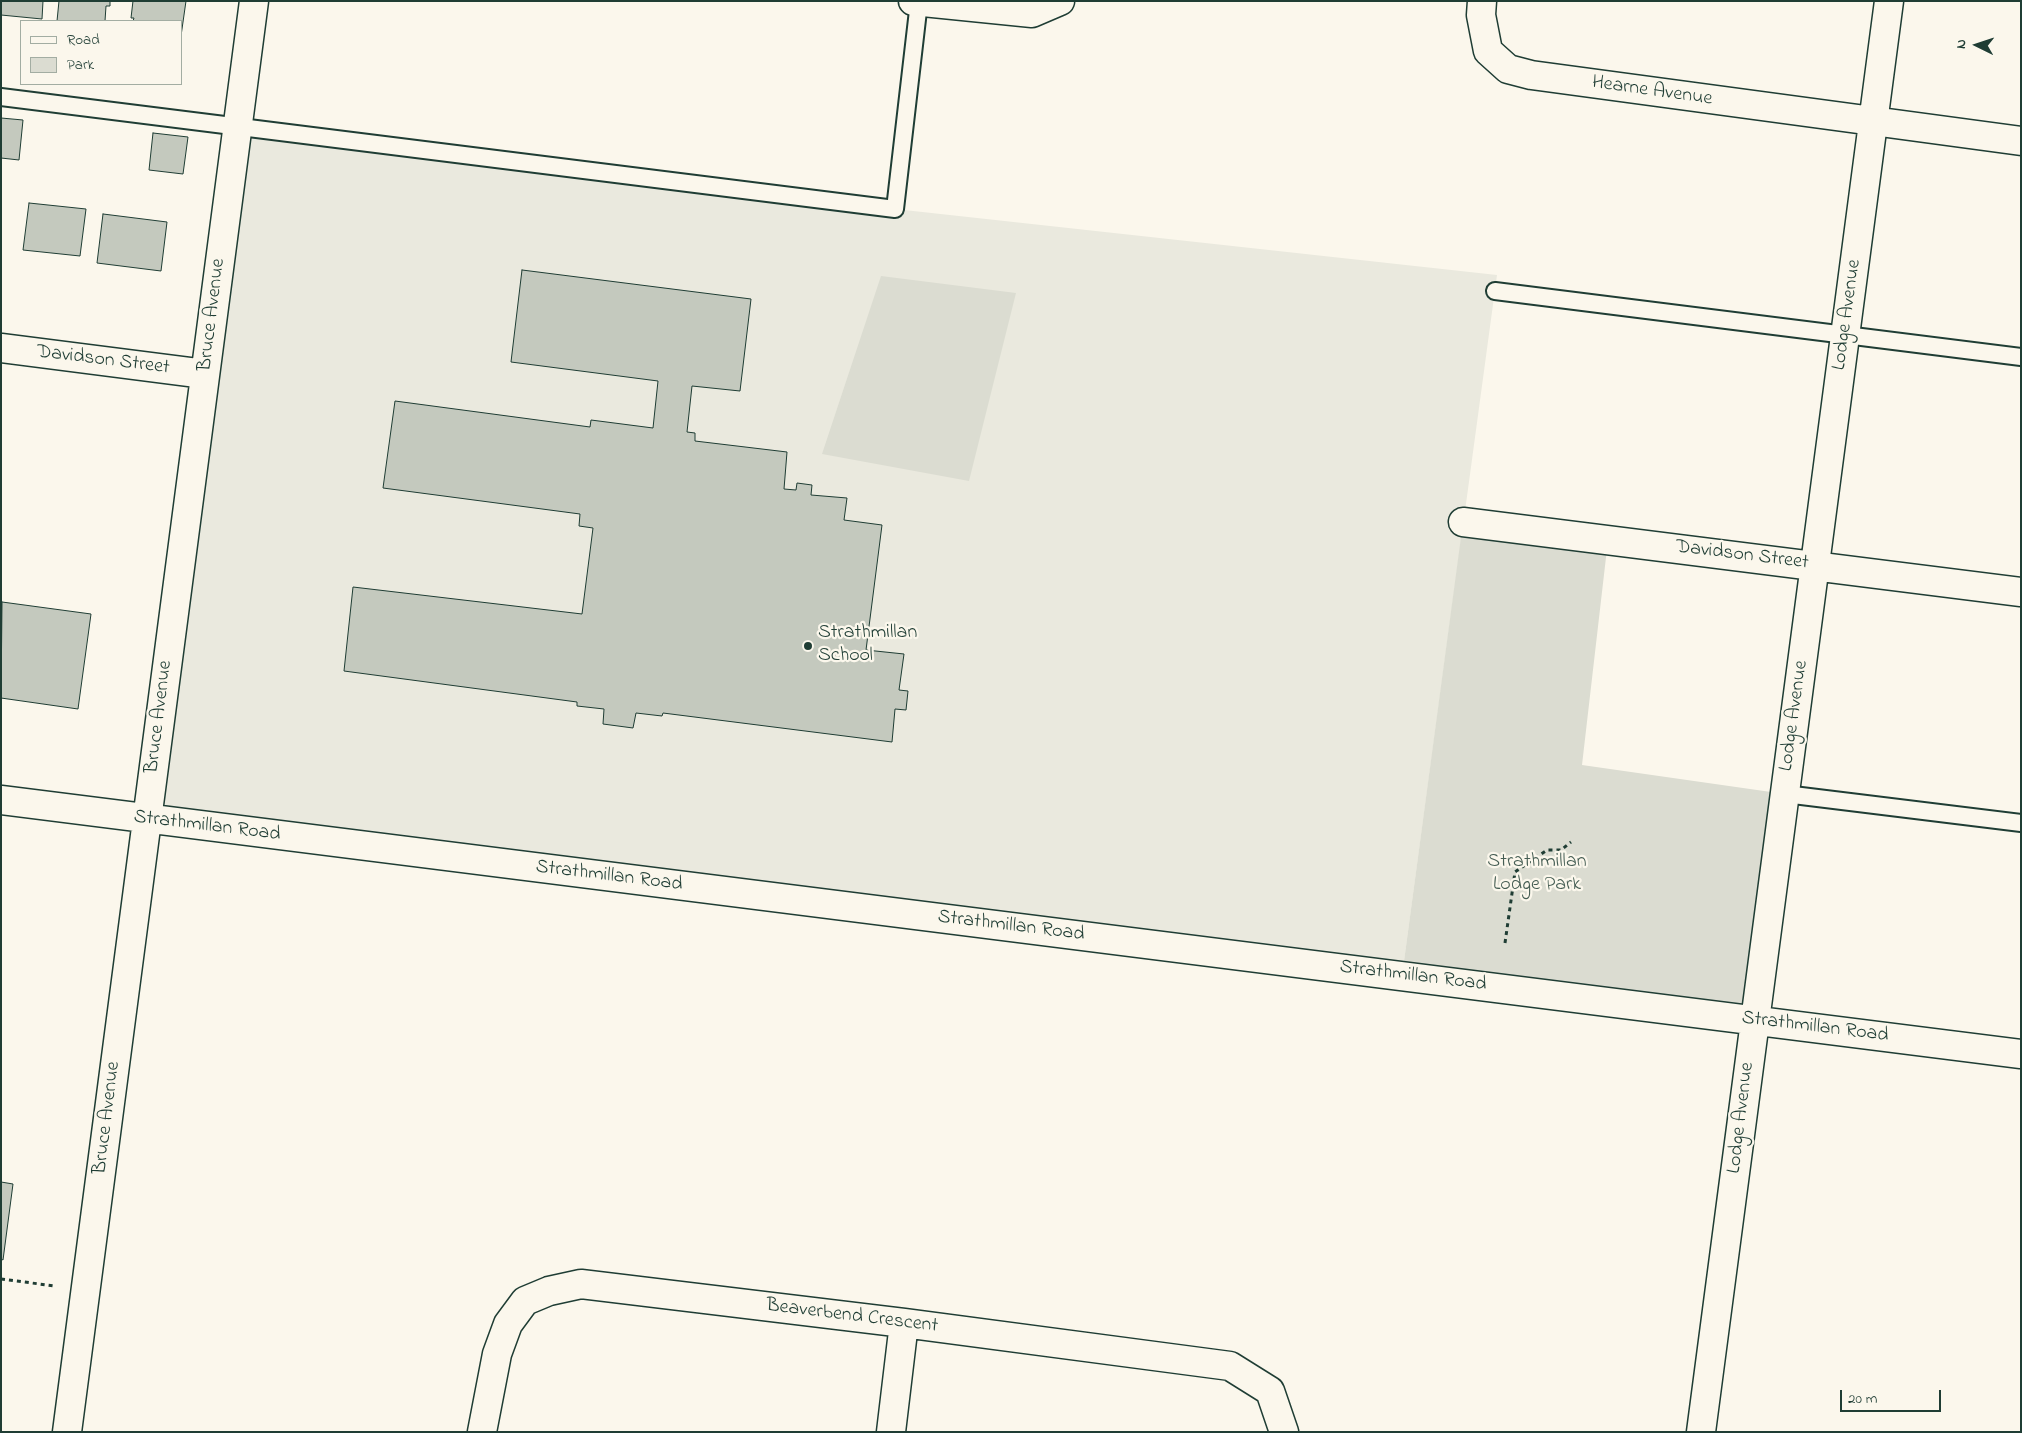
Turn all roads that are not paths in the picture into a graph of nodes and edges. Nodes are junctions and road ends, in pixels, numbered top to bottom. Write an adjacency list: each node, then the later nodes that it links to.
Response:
1 (254, 1): 8 (street, Bruce Avenue)
2 (1060, 1): 5 (street)
3 (1482, 1): 7 (street, Hearne Avenue)
4 (1890, 1): 7 (street, Lodge Avenue)
5 (916, 2): 8 (lane)
6 (1, 97): 8 (lane)
7 (1874, 122): 9 (street, Hearne Avenue); 11 (street, Lodge Avenue)
8 (237, 128): 14 (street, Bruce Avenue)
9 (2021, 142)
10 (1495, 291): 11 (lane)
11 (1846, 335): 13 (lane); 16 (street, Lodge Avenue)
12 (1, 348): 14 (street, Davidson Street)
13 (2021, 357)
14 (205, 374): 20 (street, Bruce Avenue)
15 (1463, 522): 16 (street, Davidson Street)
16 (1816, 566): 17 (street, Davidson Street); 18 (street, Lodge Avenue)
17 (2021, 592)
18 (1785, 794): 21 (lane); 22 (street, Lodge Avenue)
19 (1, 800): 20 (street, Strathmillan Road)
20 (147, 819): 22 (street, Strathmillan Road); 25 (street, Bruce Avenue)
21 (2021, 823)
22 (1756, 1020): 23 (street, Strathmillan Road); 29 (street, Lodge Avenue)
23 (2021, 1054)
24 (904, 1323): 26 (street, Beaverbend Crescent); 27 (street); 28 (street, Beaverbend Crescent)
25 (67, 1432)
26 (482, 1432)
27 (891, 1432)
28 (1284, 1432)
29 (1701, 1432)

